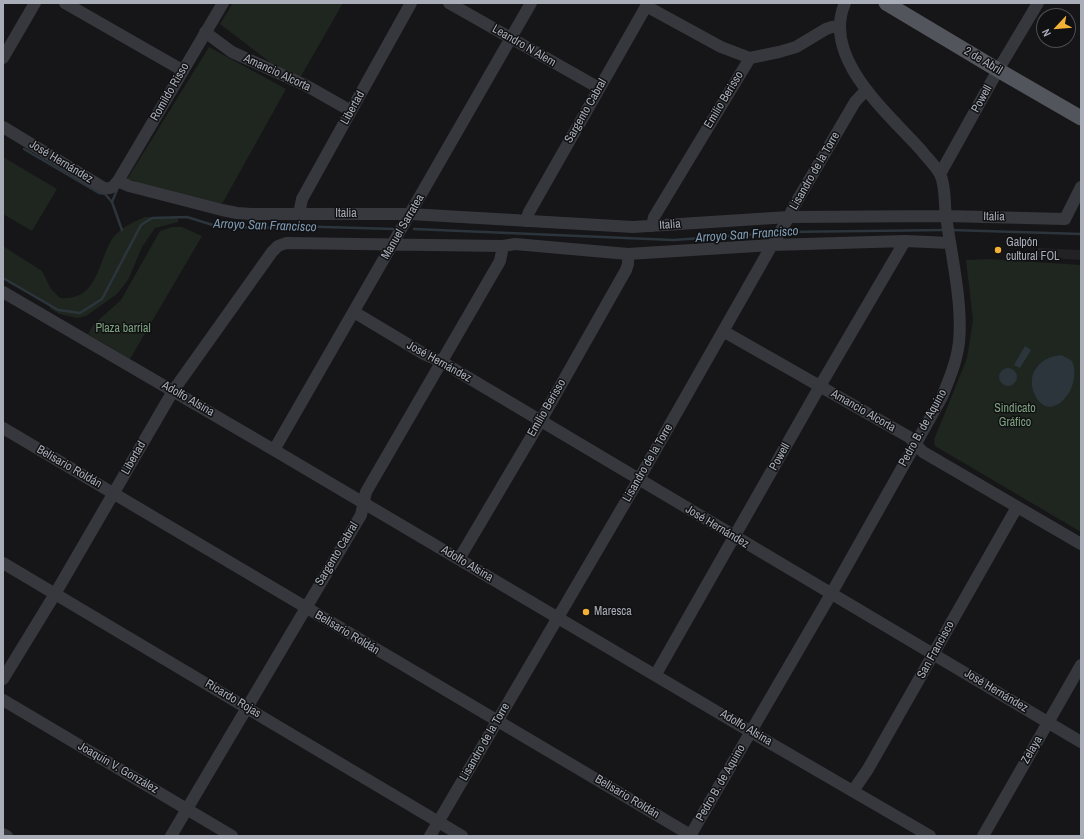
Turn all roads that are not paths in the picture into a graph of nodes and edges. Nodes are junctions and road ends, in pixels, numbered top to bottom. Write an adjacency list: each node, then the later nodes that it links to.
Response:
1 (35, 3): 14 (street)
2 (65, 3): 16 (street)
3 (223, 3): 12 (street, Romildo Risso)
4 (411, 3): 20 (street, Libertad)
5 (449, 3): 13 (street, Leandro N Alem)
6 (530, 3): 13 (street, Manuel Sarratea)
7 (845, 3): 11 (street, Pedro B. de Aquino)
8 (886, 3): 17 (main road, 2 de Abril)
9 (1038, 3): 17 (street, Powell)
10 (647, 5): 15 (street); 18 (street, Sargento Cabral)
11 (839, 26): 15 (street, Emilio Berisso); 19 (street, Pedro B. de Aquino)
12 (205, 32): 16 (street, Romildo Risso); 20 (street, Amancio Alcorta)
13 (511, 38): 18 (street, Leandro N Alem); 27 (street, Manuel Sarratea)
14 (3, 58)
15 (750, 58): 31 (street, Emilio Berisso)
16 (182, 70): 24 (street, Romildo Risso)
17 (998, 70): 21 (main road, 2 de Abril); 23 (street, Powell)
18 (599, 88): 29 (street, Sargento Cabral)
19 (866, 90): 23 (street, Pedro B. de Aquino); 30 (street, Lisandro de la Torre)
20 (351, 111): 26 (street, Libertad)
21 (1081, 118)
22 (3, 127): 24 (street, José Hernández)
23 (940, 174): 28 (street, Pedro B. de Aquino)
24 (118, 181): 26 (street, Italia)
25 (1081, 187): 28 (street, Italia)
26 (299, 214): 27 (street, Italia)
27 (408, 216): 29 (street, Italia); 32 (street, Manuel Sarratea)
28 (946, 218): 30 (street, Italia); 34 (street, Pedro B. de Aquino)
29 (526, 221): 31 (street, Italia)
30 (787, 221): 31 (street, Italia); 35 (street, Lisandro de la Torre)
31 (652, 226)
32 (395, 240): 36 (street); 39 (street, Manuel Sarratea); 43 (street, Libertad)
33 (905, 240): 34 (street); 35 (street); 42 (street, Powell)
34 (950, 240): 46 (street, Pedro B. de Aquino)
35 (774, 241): 37 (street); 40 (street, Lisandro de la Torre)
36 (503, 246): 37 (street); 41 (street, Sargento Cabral)
37 (628, 254): 44 (street, Emilio Berisso)
38 (3, 292): 43 (street, Adolfo Alsina)
39 (354, 312): 41 (street, José Hernández); 47 (street, Manuel Sarratea)
40 (723, 331): 42 (street, Amancio Alcorta); 48 (street, Lisandro de la Torre)
41 (442, 362): 44 (street, José Hernández); 50 (street, Sargento Cabral)
42 (820, 386): 46 (street, Amancio Alcorta); 52 (street, Powell)
43 (173, 391): 47 (street, Adolfo Alsina); 49 (street, Libertad)
44 (540, 422): 48 (street, José Hernández); 54 (street, Emilio Berisso)
45 (3, 428): 49 (street, Belisario Roldán)
46 (916, 443): 51 (street, Amancio Alcorta); 57 (street, Pedro B. de Aquino)
47 (274, 450): 50 (street, Adolfo Alsina)
48 (639, 480): 52 (street, José Hernández); 59 (street, Lisandro de la Torre)
49 (114, 493): 56 (street, Libertad); 58 (street, Belisario Roldán)
50 (363, 502): 54 (street, Adolfo Alsina); 58 (street, Sargento Cabral)
51 (1016, 507): 53 (street, Amancio Alcorta); 60 (street, San Francisco)
52 (735, 537): 57 (street, José Hernández); 62 (street, Powell)
53 (1081, 544)
54 (459, 559): 59 (street, Adolfo Alsina)
55 (3, 563): 56 (street, Ricardo Rojas)
56 (55, 594): 63 (street, Libertad); 65 (street, Ricardo Rojas)
57 (831, 594): 60 (street, José Hernández); 68 (street, Pedro B. de Aquino)
58 (305, 608): 65 (street, Sargento Cabral); 66 (street, Belisario Roldán)
59 (558, 618): 62 (street, Adolfo Alsina); 66 (street, Lisandro de la Torre)
60 (934, 654): 67 (street, José Hernández); 70 (street, San Francisco)
61 (1081, 665): 67 (street, Zelaya)
62 (656, 674): 68 (street, Adolfo Alsina)
63 (3, 679)
64 (3, 700): 71 (street, Joaquín V. González)
65 (247, 708): 71 (street, Sargento Cabral); 72 (street, Ricardo Rojas)
66 (497, 721): 72 (street, Lisandro de la Torre); 79 (street, Belisario Roldán)
67 (1048, 722): 69 (street, José Hernández); 81 (street, Zelaya)
68 (751, 732): 70 (street, Adolfo Alsina); 79 (street, Pedro B. de Aquino)
69 (1081, 742)
70 (853, 791): 80 (street, Adolfo Alsina)
71 (187, 809): 75 (street, Sargento Cabral); 76 (street, Joaquín V. González)
72 (439, 822): 77 (street, Lisandro de la Torre); 78 (street, Ricardo Rojas)
73 (3, 834): 74 (street)
74 (7, 836)
75 (171, 836)
76 (232, 836)
77 (430, 836)
78 (462, 836)
79 (691, 836)
80 (930, 836)
81 (983, 836)

